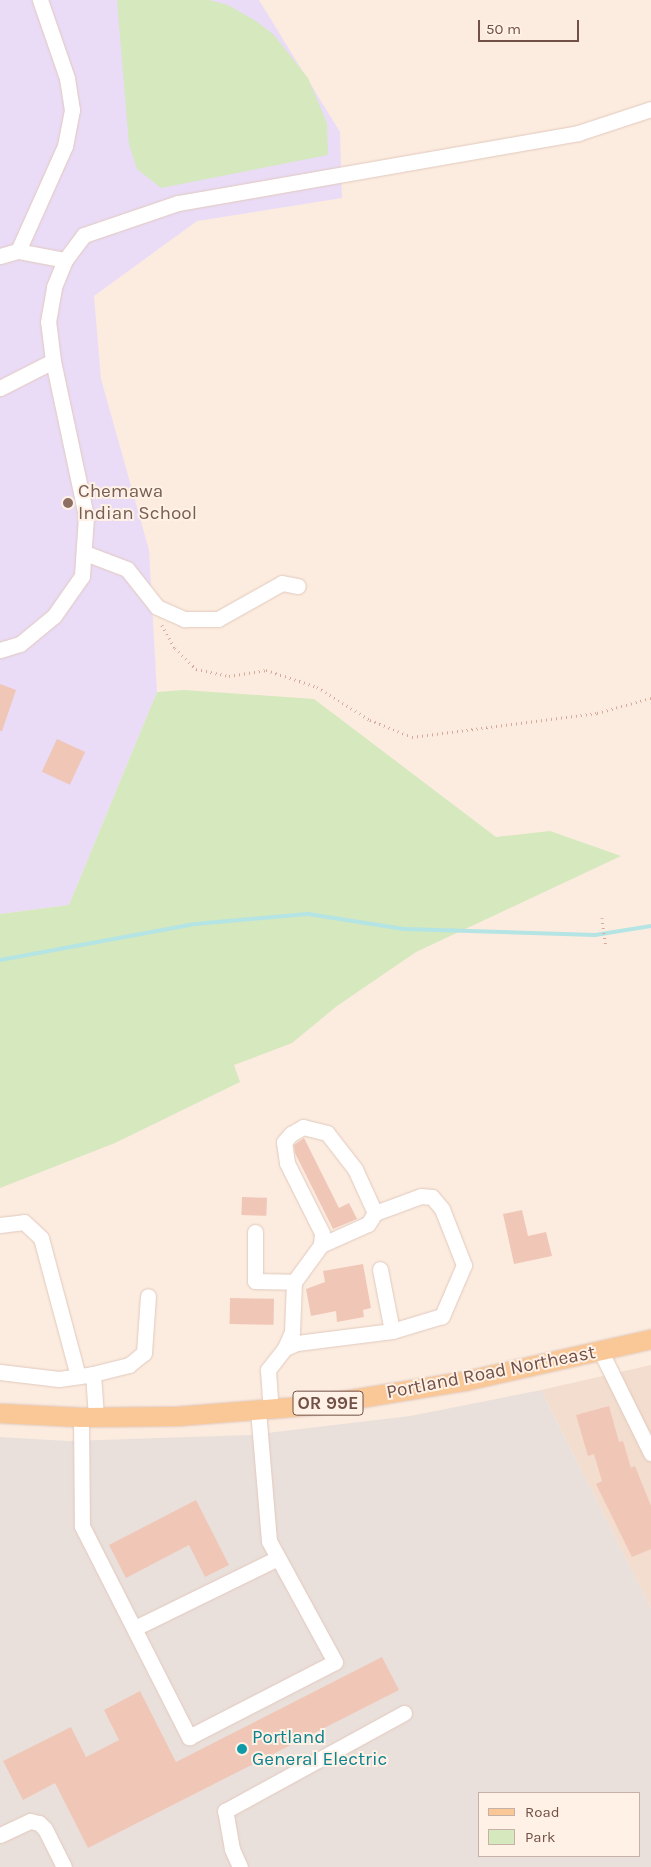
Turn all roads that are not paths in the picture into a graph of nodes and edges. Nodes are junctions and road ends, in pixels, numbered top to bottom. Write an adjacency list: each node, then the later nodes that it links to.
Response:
1 (40, 0): 3 (lane)
2 (651, 109): 5 (lane)
3 (18, 251): 4 (lane); 5 (lane)
4 (0, 256)
5 (66, 260): 6 (lane)
6 (53, 361): 7 (lane); 8 (lane)
7 (0, 388)
8 (85, 553): 9 (lane); 10 (lane)
9 (298, 586)
10 (0, 650)
11 (375, 1213): 14 (lane); 14 (lane); 18 (lane)
12 (0, 1224): 24 (lane)
13 (255, 1232): 16 (lane)
14 (321, 1245): 16 (lane)
15 (380, 1269): 18 (lane)
16 (294, 1282): 20 (lane)
17 (148, 1296): 23 (lane)
18 (392, 1331): 20 (lane)
19 (651, 1339): 21 (main road, Portland Road Northeast / OR 99E)
20 (285, 1348): 25 (lane)
21 (601, 1352): 25 (main road, Portland Road Northeast / OR 99E); 28 (lane)
22 (0, 1372): 24 (lane)
23 (93, 1374): 24 (lane); 27 (lane)
24 (78, 1376)
25 (264, 1410): 27 (main road, Portland Road Northeast / OR 99E); 29 (lane)
26 (0, 1413): 27 (main road, Portland Road Northeast / OR 99E)
27 (89, 1417): 30 (lane)
28 (651, 1453)
29 (278, 1558): 30 (lane); 30 (lane)
30 (135, 1628)
31 (404, 1713): 34 (lane)
32 (0, 1835): 33 (lane)
33 (64, 1867)
34 (240, 1867)

